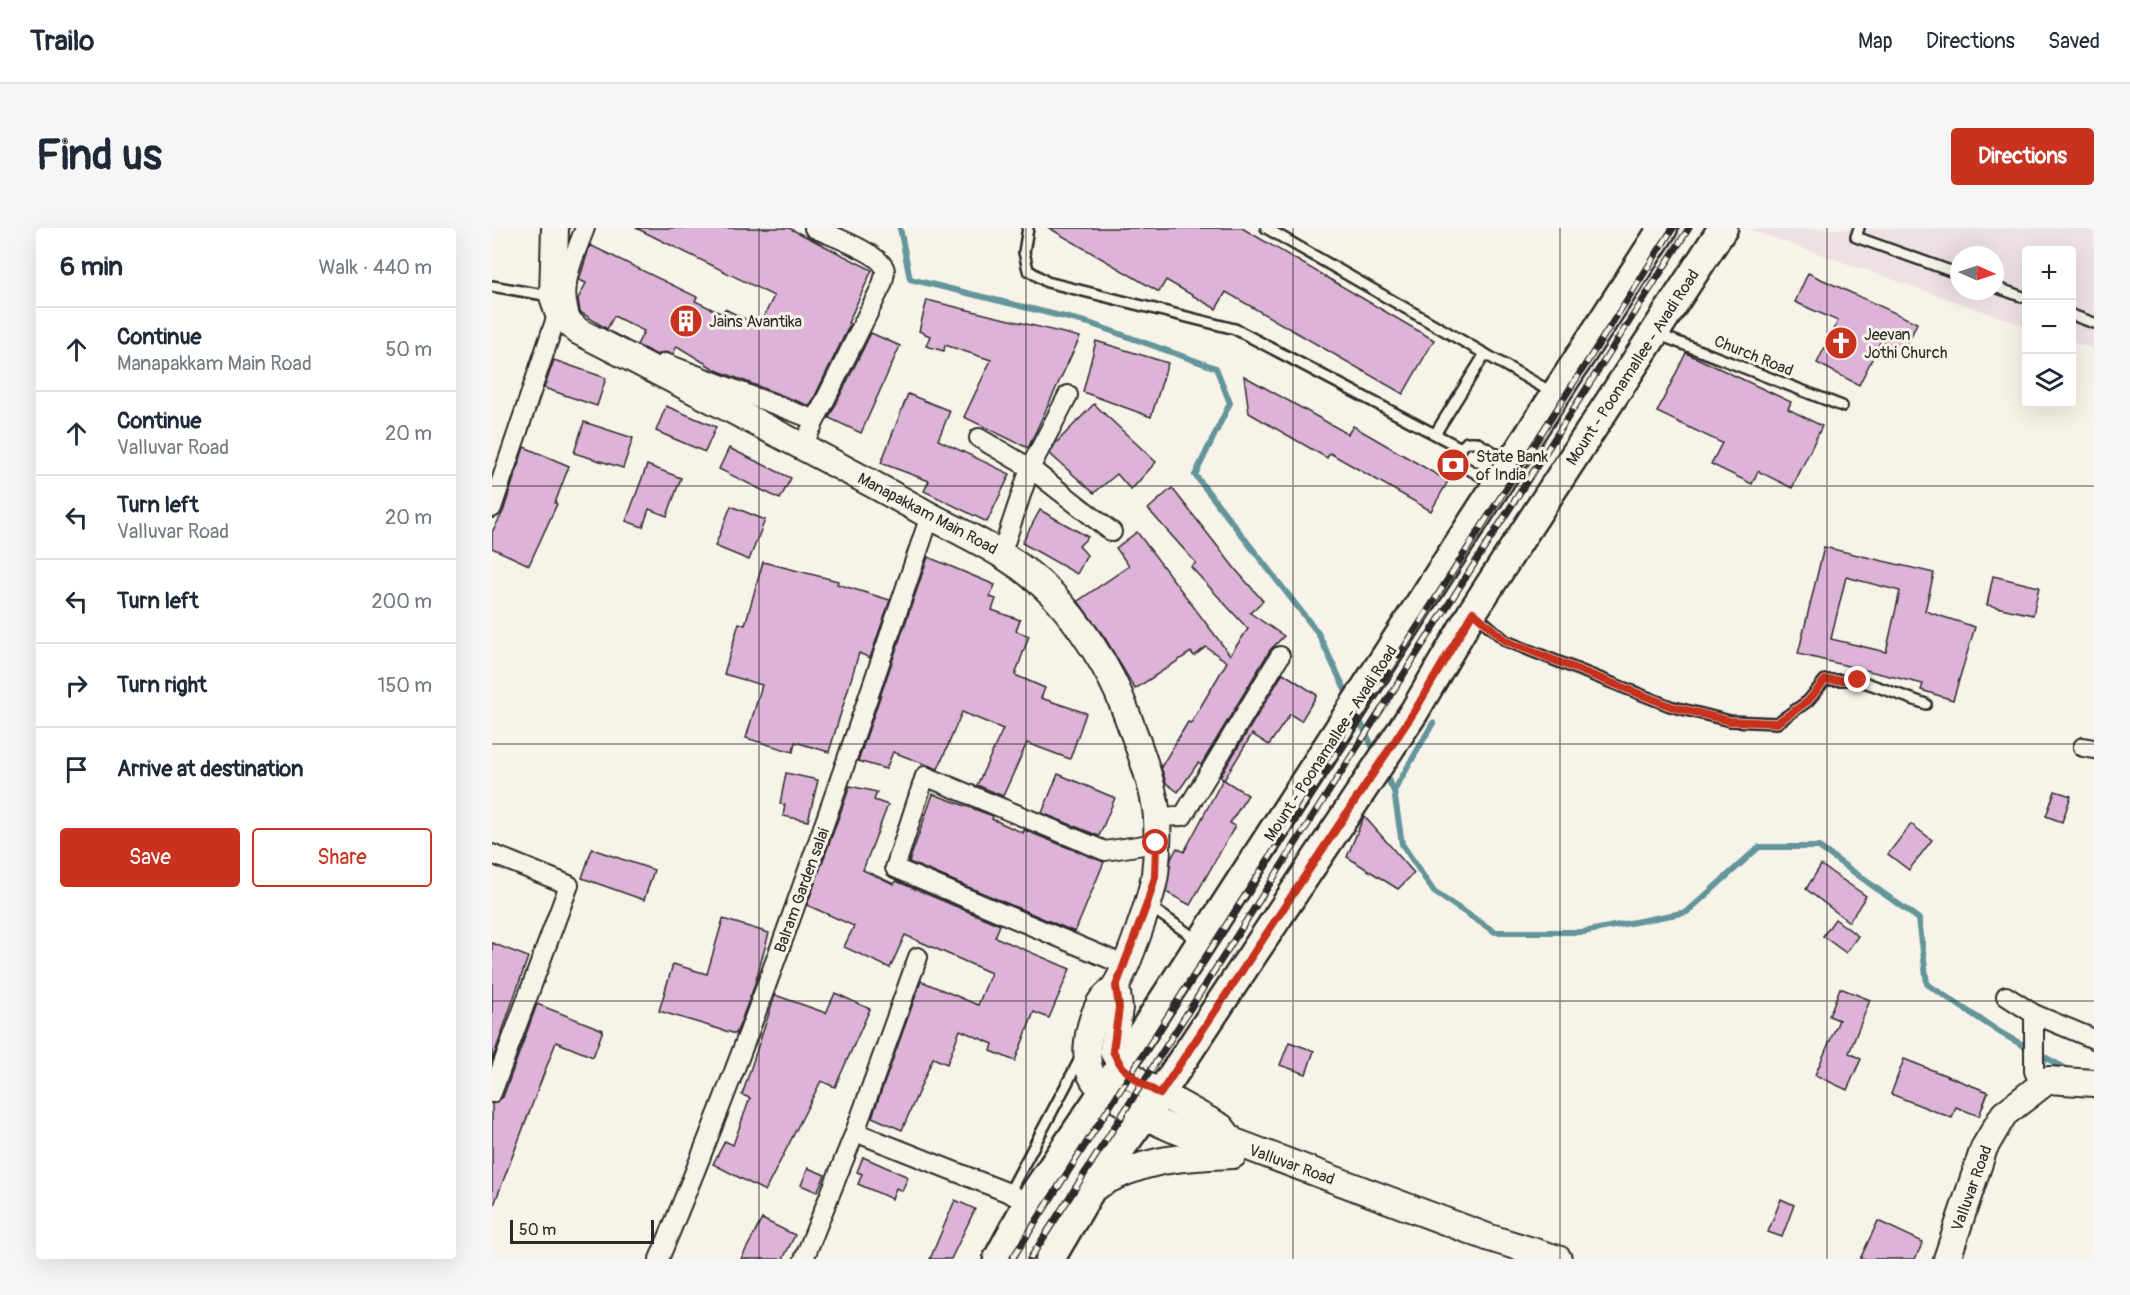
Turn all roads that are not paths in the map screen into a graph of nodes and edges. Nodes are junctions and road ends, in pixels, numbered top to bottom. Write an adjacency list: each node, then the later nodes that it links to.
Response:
1 (555, 228): 13 (main road)
2 (585, 228): 21 (street)
3 (814, 228): 21 (street)
4 (1028, 228): 22 (lane)
5 (1266, 228): 17 (lane)
6 (1664, 228): 19 (main road, Mount - Poonamallee - Avadi Road)
7 (1723, 228): 16 (main road, Mount - Poonamallee - Avadi Road)
8 (1859, 228): 9 (lane)
9 (1950, 271)
10 (492, 286): 13 (lane)
11 (2004, 290): 12 (lane)
12 (2022, 297)
13 (555, 304): 24 (main road, Manapakkam Main Road); 28 (street)
14 (2076, 316): 15 (lane)
15 (2094, 323)
16 (1655, 333): 20 (lane, Church Road); 32 (main road, Mount - Poonamallee - Avadi Road)
17 (1485, 354): 19 (lane); 22 (lane)
18 (1068, 395): 26 (street)
19 (1556, 395): 27 (main road, Mount - Poonamallee - Avadi Road)
20 (1842, 406)
21 (815, 420): 24 (street)
22 (1435, 434): 25 (lane)
23 (979, 438): 26 (street)
24 (803, 445): 29 (main road, Manapakkam Main Road)
25 (1461, 448): 27 (lane); 27 (lane)
26 (1030, 468): 30 (street); 31 (street)
27 (1504, 474): 39 (main road, Mount - Poonamallee - Avadi Road)
28 (492, 508)
29 (930, 516): 31 (main road, Manapakkam Main Road); 56 (street, Balram Garden salai)
30 (1112, 532)
31 (1002, 552): 35 (main road, Manapakkam Main Road)
32 (1473, 612): 34 (lane); 51 (main road, Mount - Poonamallee - Avadi Road)
33 (1280, 656): 35 (street)
34 (1926, 704)
35 (1158, 817): 36 (main road, Manapakkam Main Road)
36 (1156, 843): 38 (main road, Manapakkam Main Road); 41 (street)
37 (492, 854): 50 (street)
38 (1147, 904): 39 (lane); 41 (main road, Manapakkam Main Road)
39 (1201, 943): 46 (main road, Mount - Poonamallee - Avadi Road)
40 (918, 957): 52 (street)
41 (1120, 975): 45 (main road, Manapakkam Main Road); 46 (main road)
42 (2006, 996): 43 (street)
43 (2034, 1014): 44 (street); 47 (street)
44 (2094, 1038)
45 (1088, 1045): 49 (main road, Manapakkam Main Road); 55 (lane)
46 (1121, 1066): 49 (main road, Mount - Poonamallee - Avadi Road); 51 (main road, Valluvar Road)
47 (2041, 1079): 48 (main road); 61 (main road, Valluvar Road)
48 (2094, 1083)
49 (1104, 1091): 51 (main road, Manapakkam Main Road); 55 (main road, Mount - Poonamallee - Avadi Road)
50 (492, 1093)
51 (1153, 1105): 53 (main road, Valluvar Road); 54 (main road, Mount - Poonamallee - Avadi Road)
52 (855, 1132): 55 (street); 57 (street)
53 (1267, 1154): 54 (main road); 60 (main road, Valluvar Road)
54 (1091, 1189): 59 (main road, Mount - Poonamallee - Avadi Road)
55 (1018, 1198): 58 (main road, Mount - Poonamallee - Avadi Road)
56 (659, 1259)
57 (804, 1259)
58 (998, 1259)
59 (1050, 1259)
60 (1558, 1259)
61 (1947, 1259)

